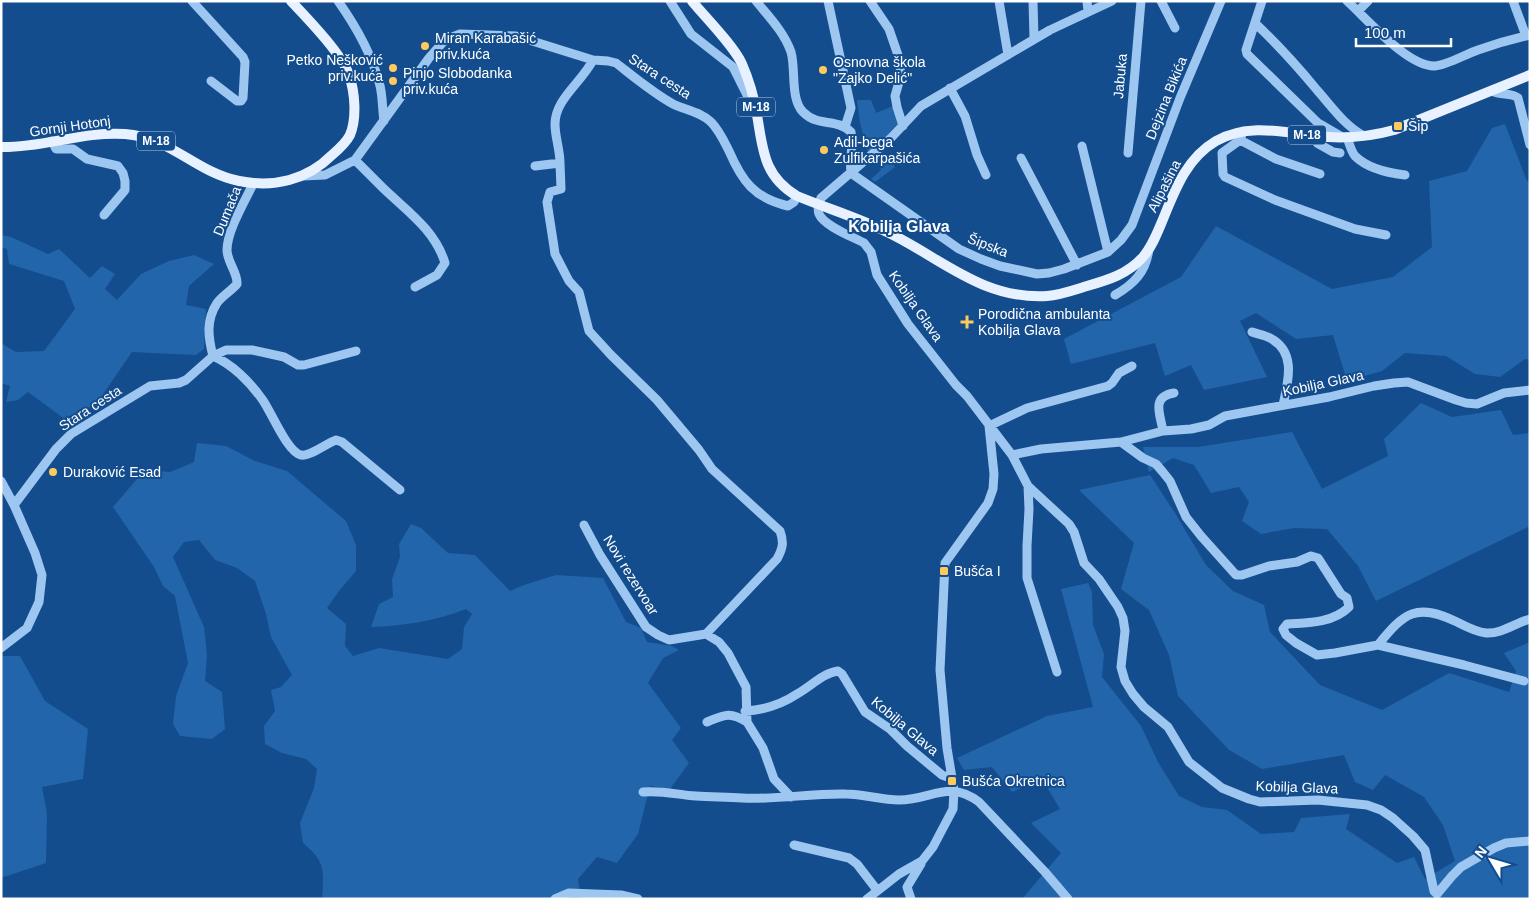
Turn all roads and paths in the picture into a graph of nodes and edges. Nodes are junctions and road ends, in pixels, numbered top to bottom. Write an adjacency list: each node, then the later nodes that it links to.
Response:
1 (192, 1): 29 (street)
2 (291, 1): 54 (main road, Gornji Hotonj / M-18)
3 (338, 1): 33 (street)
4 (670, 1): 32 (street)
5 (692, 1): 32 (main road, M-18)
6 (756, 1): 35 (street)
7 (828, 1): 35 (street)
8 (870, 1): 34 (street)
9 (999, 1): 26 (street)
10 (1033, 1): 25 (street)
11 (1086, 1): 21 (street)
12 (1112, 1): 21 (street)
13 (1141, 1): 44 (street, Jabuka)
14 (1161, 1): 23 (street)
15 (1221, 1): 58 (street, Dejzina Bikića)
16 (1262, 1): 22 (street)
17 (1347, 1): 20 (street)
18 (1368, 1): 20 (street)
19 (1514, 1): 24 (street)
20 (1358, 11): 24 (street)
21 (1088, 12): 25 (street)
22 (1256, 24): 38 (street); 39 (street)
23 (1175, 28)
24 (1528, 35)
25 (1034, 39): 26 (street)
26 (1008, 55): 30 (street)
27 (593, 60): 33 (street, Stara cesta); 48 (street); 56 (street, Stara cesta)
28 (1530, 75): 31 (main road, Alipašina / M-18)
29 (211, 82)
30 (950, 88): 34 (street); 52 (street)
31 (1492, 91): 38 (main road, Alipašina / M-18); 41 (street)
32 (757, 115): 56 (main road, M-18)
33 (384, 121): 47 (street, Stara cesta)
34 (903, 126): 50 (street)
35 (845, 127): 50 (street)
36 (1241, 136): 37 (main road, Alipašina / M-18); 51 (street); 60 (street); 61 (main road, Alipašina / M-18)
37 (1317, 136): 39 (main road, Alipašina / M-18); 45 (street)
38 (1364, 136): 39 (main road, Alipašina / M-18)
39 (1344, 137): 53 (street)
40 (52, 141): 43 (main road, Gornji Hotonj / M-18); 55 (main road, Gornji Hotonj / M-18); 59 (street)
41 (1530, 145)
42 (1082, 146): 62 (street)
43 (1, 147)
44 (1128, 153)
45 (1340, 153)
46 (1021, 158): 63 (street)
47 (355, 160): 54 (street, Stara cesta); 64 (street)
48 (560, 163): 49 (street); 83 (street)
49 (535, 166)
50 (851, 173): 57 (street); 63 (street, Šipska)
51 (1320, 174)
52 (986, 175)
53 (1404, 175)
54 (303, 176): 55 (main road, Gornji Hotonj / M-18)
55 (253, 184): 68 (street, Dumača)
56 (797, 196): 57 (main road, M-18)
57 (818, 205): 61 (main road, Alipašina / M-18); 73 (street, Kobilja Glava)
58 (1139, 205): 62 (street, Šipska)
59 (104, 215)
60 (1386, 235)
61 (1150, 249): 65 (street)
62 (1108, 252): 63 (street, Šipska)
63 (1076, 265)
64 (415, 287)
65 (1115, 295)
66 (1252, 332): 72 (street)
67 (356, 351): 68 (street, Stara cesta)
68 (213, 356): 79 (street); 80 (street, Stara cesta)
69 (1132, 366): 73 (street)
70 (1530, 390): 72 (street, Kobilja Glava)
71 (1174, 393): 74 (street)
72 (1283, 405): 74 (street, Kobilja Glava)
73 (989, 426): 76 (street, Kobilja Glava); 91 (street, Kobilja Glava)
74 (1163, 431): 75 (street, Kobilja Glava)
75 (1121, 442): 76 (street, Kobilja Glava); 84 (street)
76 (1012, 455): 78 (street, Kobilja Glava)
77 (1, 481): 80 (street)
78 (1028, 486): 86 (street, Kobilja Glava); 95 (street, Kobilja Glava)
79 (400, 490)
80 (14, 505): 85 (street)
81 (584, 525): 83 (street, Novi rezervoar)
82 (1530, 619): 84 (street)
83 (706, 634): 88 (street)
84 (1378, 645): 87 (street)
85 (1, 648)
86 (1056, 672)
87 (1524, 681)
88 (746, 711): 90 (street); 91 (street, Kobilja Glava)
89 (708, 722): 90 (street)
90 (747, 722): 94 (street)
91 (953, 779): 92 (street, Kobilja Glava)
92 (954, 790): 94 (street); 97 (street, Kobilja Glava); 99 (street)
93 (643, 792): 94 (street)
94 (791, 797)
95 (1530, 841)
96 (794, 844): 98 (street)
97 (922, 861): 98 (street); 103 (street, Kobilja Glava)
98 (877, 890): 102 (street)
99 (1066, 898)
100 (555, 899): 101 (street)
101 (638, 899)
102 (867, 899)
103 (911, 899)

